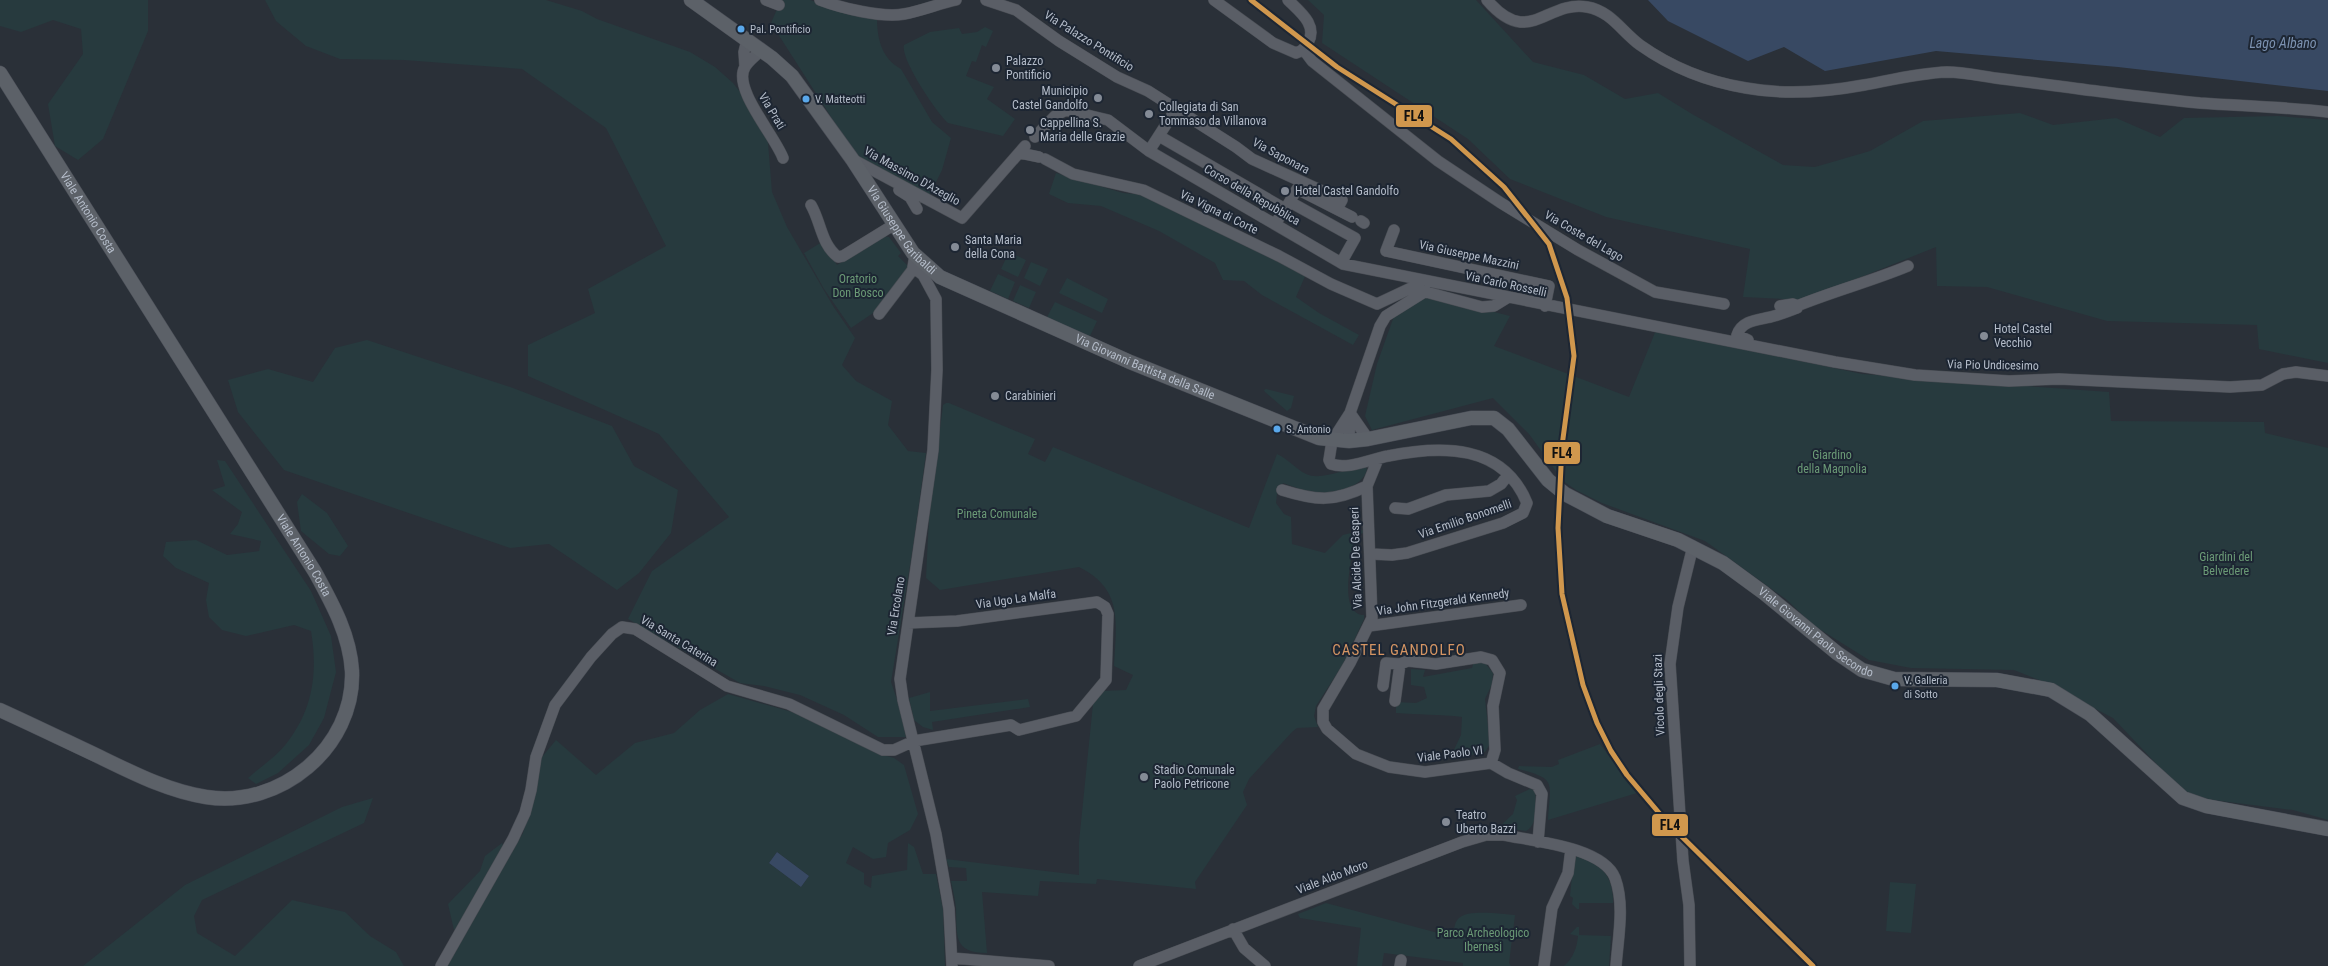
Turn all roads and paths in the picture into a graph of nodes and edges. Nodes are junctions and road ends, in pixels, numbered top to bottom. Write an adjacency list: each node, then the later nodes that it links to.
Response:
1 (691, 0): 11 (main road, Via Giuseppe Garibaldi)
2 (766, 0): 9 (street)
3 (820, 0): 4 (street)
4 (956, 0)
5 (986, 0): 13 (street, Via Palazzo Pontificio)
6 (1214, 0): 10 (street)
7 (1288, 0): 10 (street)
8 (1487, 0): 14 (street)
9 (779, 5)
10 (1303, 50): 39 (street, Via Coste del Lago)
11 (749, 62): 19 (street, Via Prati); 20 (main road, Via Giuseppe Garibaldi)
12 (0, 73): 64 (main road, Viale Antonio Costa)
13 (1176, 109): 15 (street); 26 (street, Via Saponara)
14 (2328, 112)
15 (1159, 136): 18 (street); 21 (street)
16 (1036, 137): 18 (street, Corso della Repubblica)
17 (1023, 150): 22 (street, Via Massimo D'Azeglio); 37 (street, Via Vigna di Corte)
18 (1149, 151): 23 (street, Corso della Repubblica)
19 (783, 158)
20 (852, 159): 22 (street, Via Massimo D'Azeglio); 29 (main road, Via Giuseppe Garibaldi)
21 (1228, 175): 23 (street); 25 (street)
22 (889, 178): 27 (street)
23 (1219, 191): 30 (street, Corso della Repubblica)
24 (812, 205): 29 (street)
25 (1287, 205): 26 (street); 30 (street); 33 (street)
26 (1337, 209): 28 (street)
27 (917, 210)
28 (1359, 220)
29 (895, 224): 32 (main road, Via Giuseppe Garibaldi)
30 (1275, 224): 33 (street, Corso della Repubblica)
31 (1394, 230): 40 (street, Via Giuseppe Mazzini)
32 (915, 262): 36 (main road, Via Giuseppe Garibaldi); 43 (street); 59 (street, Via Ercolano)
33 (1341, 263): 35 (street, Corso della Repubblica)
34 (1908, 266): 42 (street)
35 (1388, 273): 38 (street, Via Carlo Rosselli)
36 (946, 281): 49 (main road, Via Giovanni Battista della Salle)
37 (1426, 291): 38 (street); 47 (street)
38 (1507, 298): 40 (street, Via Carlo Rosselli)
39 (1724, 304)
40 (1545, 306): 44 (street, Via Carlo Rosselli)
41 (1780, 306): 42 (street)
42 (1797, 306): 45 (street)
43 (879, 314)
44 (1658, 328): 45 (street, Via Pio Undicesimo)
45 (1758, 347): 46 (street, Via Pio Undicesimo)
46 (2328, 376)
47 (1350, 413): 48 (street); 49 (street); 50 (street)
48 (1368, 439): 50 (main road, Viale Giovanni Paolo Secondo); 56 (main road, Viale Giovanni Paolo Secondo)
49 (1332, 441): 50 (main road, Via Giovanni Battista della Salle); 51 (street)
50 (1349, 441)
51 (1378, 459): 52 (street, Via Emilio Bonomelli); 53 (street, Via Alcide De Gasperi)
52 (1508, 475): 55 (street, Via Emilio Bonomelli); 57 (street, Via Emilio Bonomelli)
53 (1367, 486): 54 (street); 57 (street, Via Alcide De Gasperi)
54 (1282, 490)
55 (1395, 508)
56 (1693, 546): 68 (main road, Viale Giovanni Paolo Secondo); 79 (street, Vicolo degli Stazi)
57 (1371, 554): 60 (street, Via Alcide De Gasperi)
58 (1521, 605): 60 (street, Via John Fitzgerald Kennedy)
59 (908, 623): 66 (street, Via Ercolano); 66 (street, Via Ugo La Malfa)
60 (1369, 626): 65 (street, Via Alcide De Gasperi)
61 (1400, 664): 62 (street); 63 (street); 67 (street)
62 (1384, 686)
63 (1395, 701)
64 (0, 710)
65 (1322, 718): 67 (street, Viale Paolo VI)
66 (914, 741): 72 (street, Via Ercolano); 73 (street, Via Santa Caterina)
67 (1490, 763): 69 (street, Viale Paolo VI)
68 (2328, 829)
69 (1538, 842): 70 (street, Viale Aldo Moro); 71 (street, Viale Aldo Moro)
70 (1571, 850): 77 (street); 78 (street, Viale Aldo Moro)
71 (1233, 929): 75 (street, Viale Aldo Moro); 76 (street)
72 (952, 962): 74 (street)
73 (441, 966)
74 (1049, 966)
75 (1139, 966)
76 (1266, 966)
77 (1544, 966)
78 (1616, 966)
79 (1690, 966)

